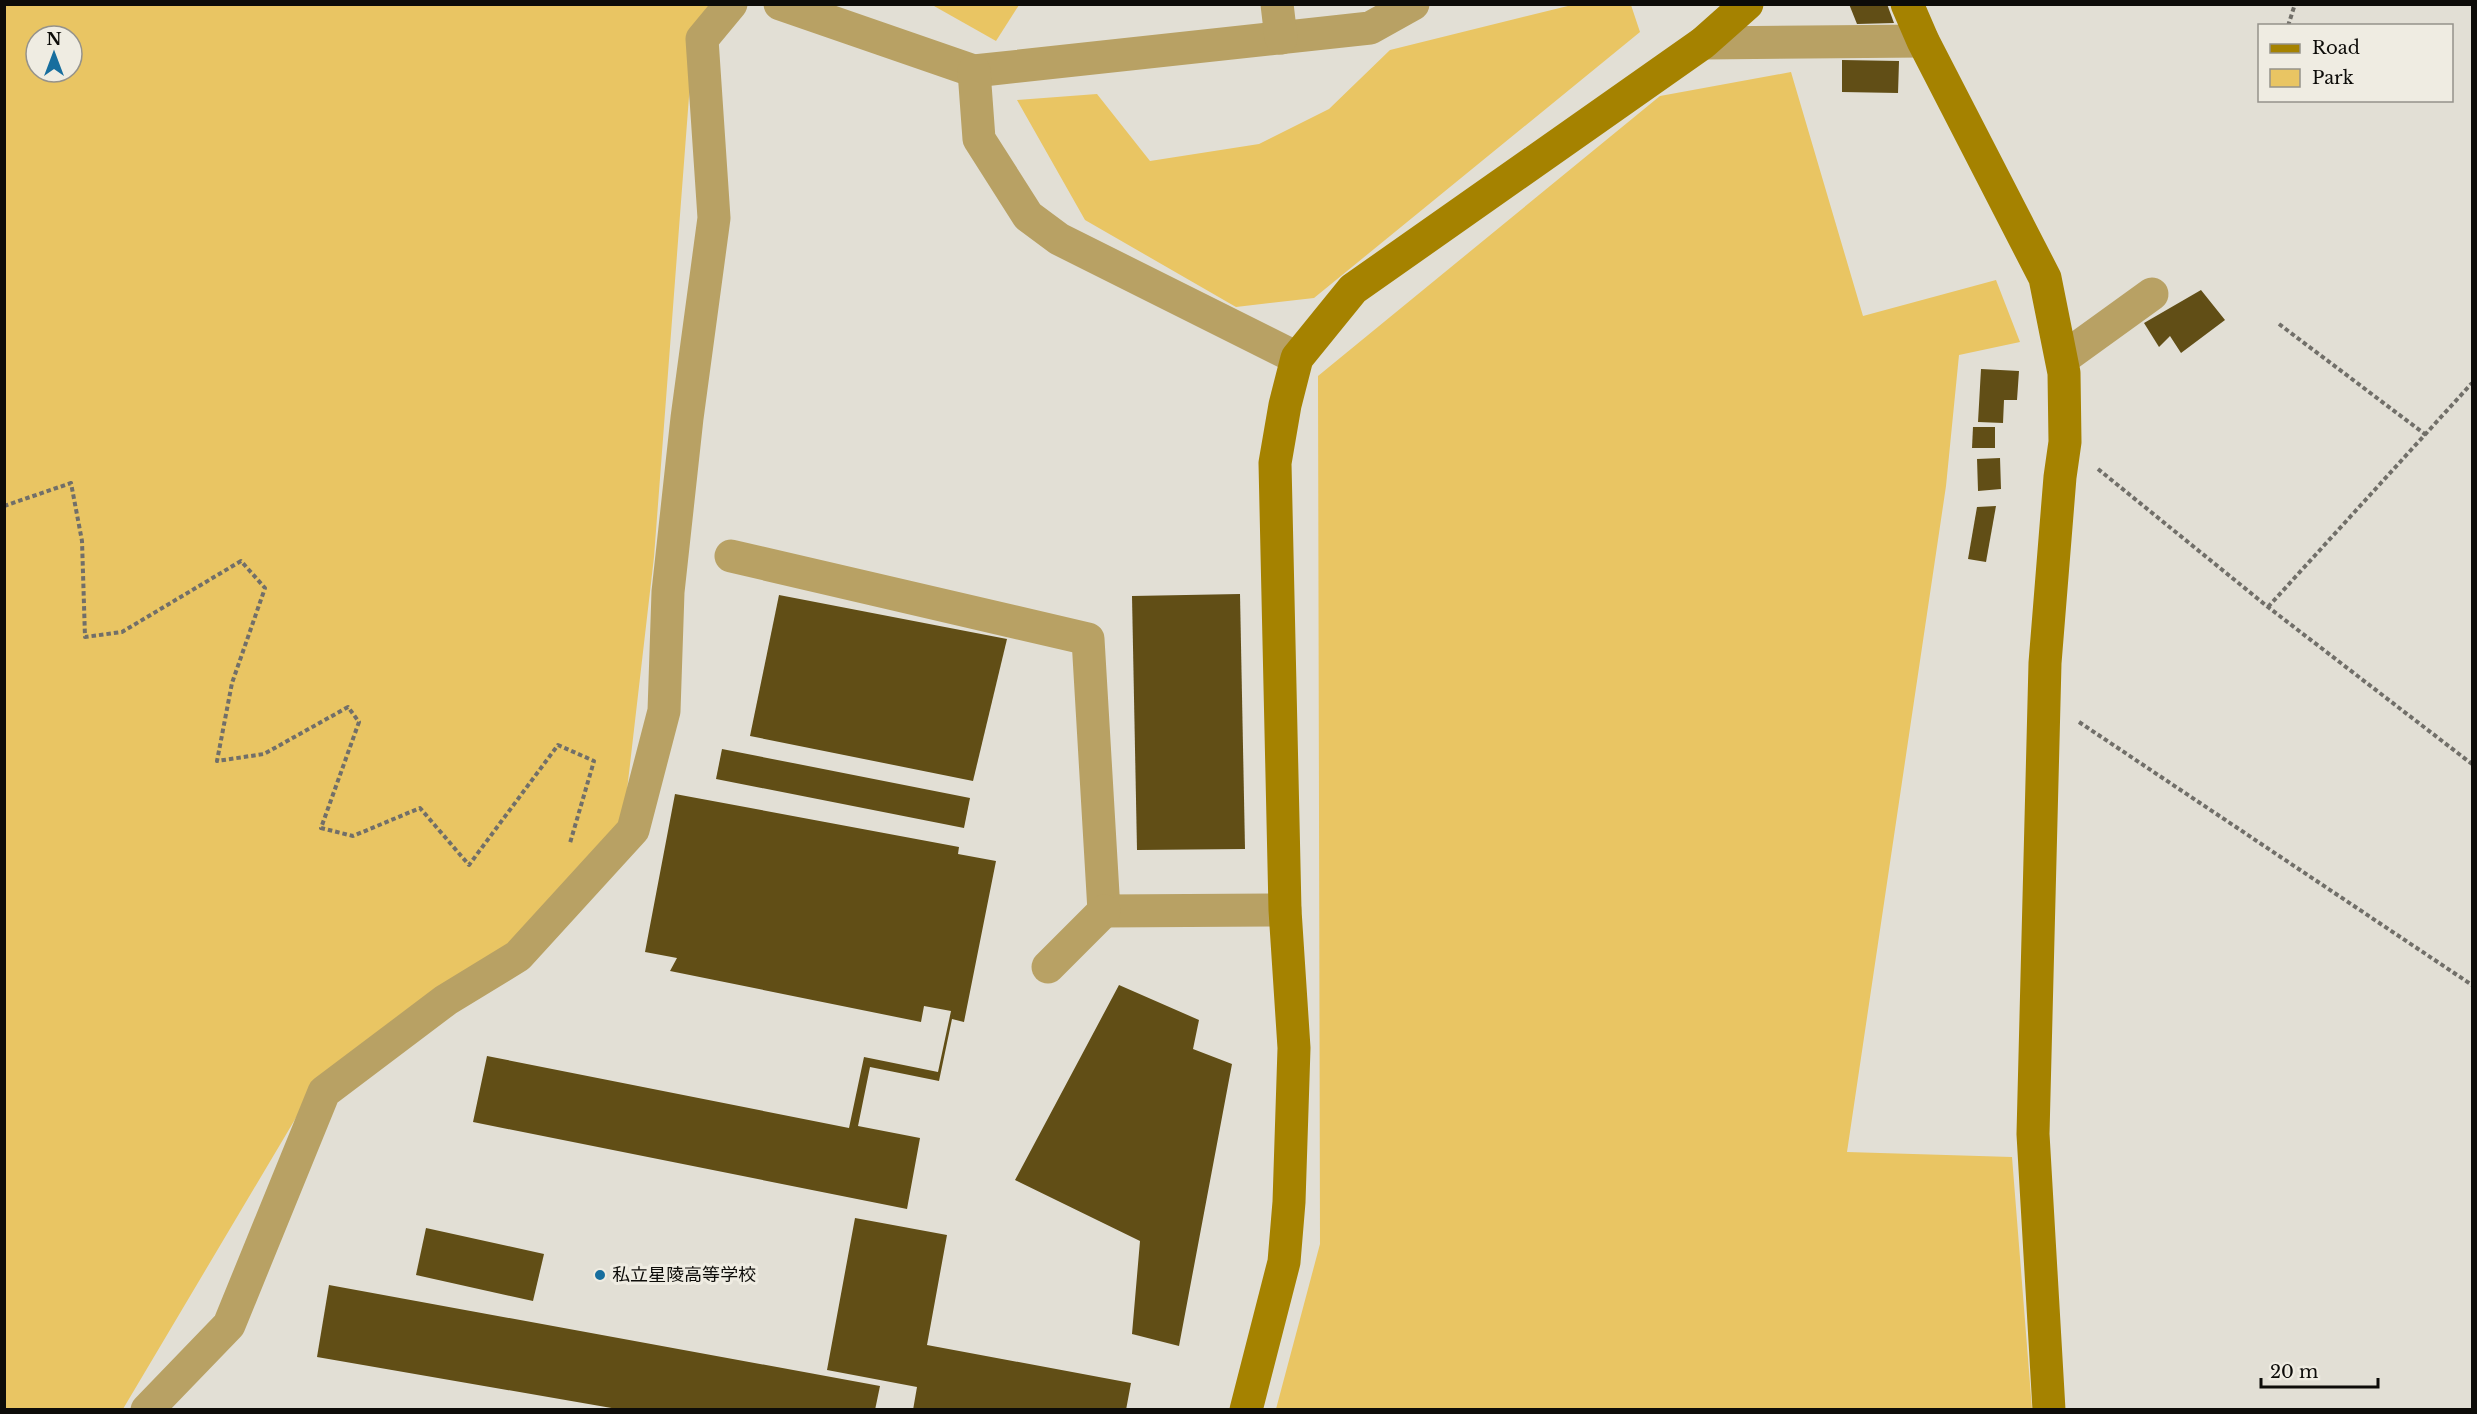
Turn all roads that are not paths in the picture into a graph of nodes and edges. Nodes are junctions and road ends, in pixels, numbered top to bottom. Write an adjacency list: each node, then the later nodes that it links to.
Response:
1 (731, 4): 18 (street)
2 (780, 4): 10 (street)
3 (1277, 4): 7 (street)
4 (1413, 4): 7 (street)
5 (1747, 4): 9 (street)
6 (1907, 4): 8 (street)
7 (1281, 38): 10 (street)
8 (1923, 41): 9 (street); 13 (street)
9 (1703, 43): 12 (street)
10 (974, 71): 12 (street)
11 (2152, 294): 13 (street)
12 (1297, 358): 15 (street)
13 (2062, 359): 20 (street)
14 (731, 556): 16 (street)
15 (1285, 910): 16 (street); 19 (street)
16 (1104, 911): 17 (street)
17 (1048, 967)
18 (147, 1410)
19 (1246, 1410)
20 (2049, 1410)

